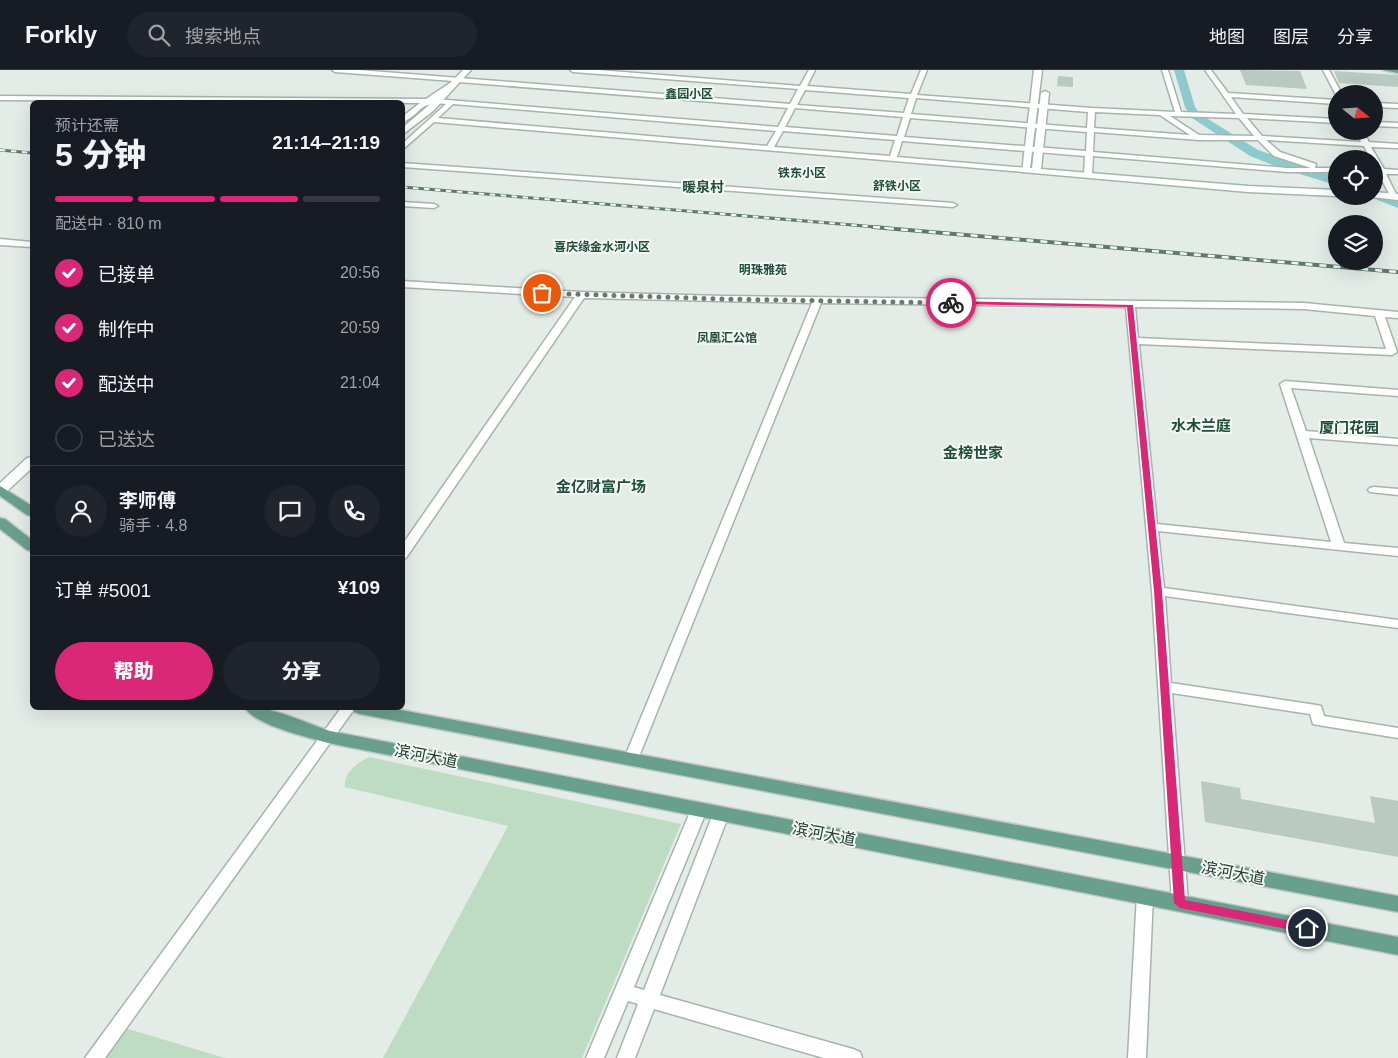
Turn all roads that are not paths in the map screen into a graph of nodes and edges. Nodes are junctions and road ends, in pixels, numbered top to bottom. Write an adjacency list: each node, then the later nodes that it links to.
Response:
1 (335, 70): 14 (street)
2 (467, 70): 14 (street)
3 (573, 70): 4 (street)
4 (584, 70): 16 (street)
5 (812, 70): 16 (street)
6 (924, 70): 18 (street)
7 (1038, 70): 28 (street)
8 (1165, 70): 33 (street)
9 (1208, 70): 17 (street)
10 (1326, 70): 15 (street)
11 (1387, 70): 12 (main road)
12 (1398, 71)
13 (1047, 79): 30 (street)
14 (458, 81): 22 (street); 23 (street); 27 (street)
15 (1334, 85)
16 (802, 88): 18 (street); 27 (street)
17 (1225, 95): 24 (street); 34 (street)
18 (913, 96): 28 (street); 35 (street)
19 (0, 98): 20 (street)
20 (285, 100)
21 (405, 101): 22 (street)
22 (427, 101): 23 (street); 36 (street)
23 (438, 101): 25 (street); 45 (street)
24 (1328, 101)
25 (452, 102): 37 (street); 43 (street)
26 (1383, 105): 29 (street)
27 (792, 106): 35 (street); 43 (street)
28 (1033, 106): 30 (street); 41 (street)
29 (1398, 106)
30 (1044, 107): 31 (street); 42 (street)
31 (1092, 110): 32 (street); 44 (street)
32 (1163, 114): 33 (street); 48 (street)
33 (1180, 115): 34 (street)
34 (1240, 115): 38 (street); 47 (street)
35 (907, 116): 41 (street); 46 (street)
36 (405, 119)
37 (433, 120): 51 (street); 53 (street)
38 (1328, 120)
39 (1383, 124): 40 (street)
40 (1398, 125)
41 (1031, 126): 42 (street); 54 (street)
42 (1041, 126): 44 (street); 55 (street)
43 (781, 128): 46 (street); 53 (street)
44 (1090, 130): 48 (street); 57 (street)
45 (405, 131)
46 (900, 137): 54 (street); 58 (street)
47 (1261, 138): 48 (street); 50 (street); 61 (street)
48 (1200, 139)
49 (1364, 140): 50 (street)
50 (1366, 144): 52 (street); 56 (street)
51 (405, 145)
52 (1398, 146)
53 (770, 148): 58 (street)
54 (1028, 148): 55 (street); 60 (street)
55 (1039, 149): 57 (street); 62 (street)
56 (1368, 150)
57 (1089, 153): 61 (street); 65 (street)
58 (893, 159): 60 (street)
59 (405, 165): 71 (street)
60 (1025, 170): 62 (street)
61 (1325, 170)
62 (1036, 171): 65 (street)
63 (1383, 171): 64 (street)
64 (1398, 172)
65 (1088, 175): 67 (street)
66 (1383, 179): 69 (street)
67 (1328, 193)
68 (1383, 196): 69 (street)
69 (1396, 197)
70 (405, 204): 72 (street)
71 (953, 205)
72 (434, 206)
73 (0, 242): 74 (street)
74 (30, 245)
75 (405, 284): 76 (street)
76 (581, 295): 77 (street); 96 (street)
77 (817, 300): 78 (street); 106 (street)
78 (1130, 305): 79 (street); 81 (street)
79 (1379, 312): 80 (street); 81 (street)
80 (1398, 314)
81 (1135, 341): 93 (street)
82 (1398, 393): 83 (street)
83 (1302, 434): 84 (street); 95 (street)
84 (1398, 442)
85 (30, 459): 87 (street)
86 (30, 465): 87 (street)
87 (18, 474): 88 (street)
88 (0, 490): 91 (main road)
89 (1374, 490): 90 (street)
90 (1398, 492)
91 (30, 511)
92 (0, 522): 94 (main road)
93 (1152, 527): 95 (street); 98 (street)
94 (30, 545)
95 (1339, 546): 97 (street)
96 (405, 551)
97 (1398, 552)
98 (1158, 591): 99 (street); 100 (street)
99 (1398, 624)
100 (1164, 687): 104 (street); 109 (street)
101 (257, 710): 105 (main road, 滨河大道)
102 (347, 710): 105 (street)
103 (371, 710): 106 (main road, 滨河大道)
104 (1398, 733)
105 (328, 737): 107 (main road, 滨河大道); 116 (street)
106 (631, 759): 109 (main road, 滨河大道)
107 (699, 810): 108 (main road, 滨河大道); 114 (street)
108 (721, 814): 110 (main road, 滨河大道); 115 (street)
109 (1177, 862): 111 (street); 112 (main road, 滨河大道)
110 (1145, 895): 111 (main road, 滨河大道); 120 (street)
111 (1180, 903): 113 (main road, 滨河大道)
112 (1398, 904)
113 (1398, 946)
114 (623, 992): 115 (street); 117 (street)
115 (649, 999): 118 (street); 119 (street)
116 (94, 1058)
117 (595, 1058)
118 (626, 1058)
119 (853, 1058)
120 (1137, 1058)

